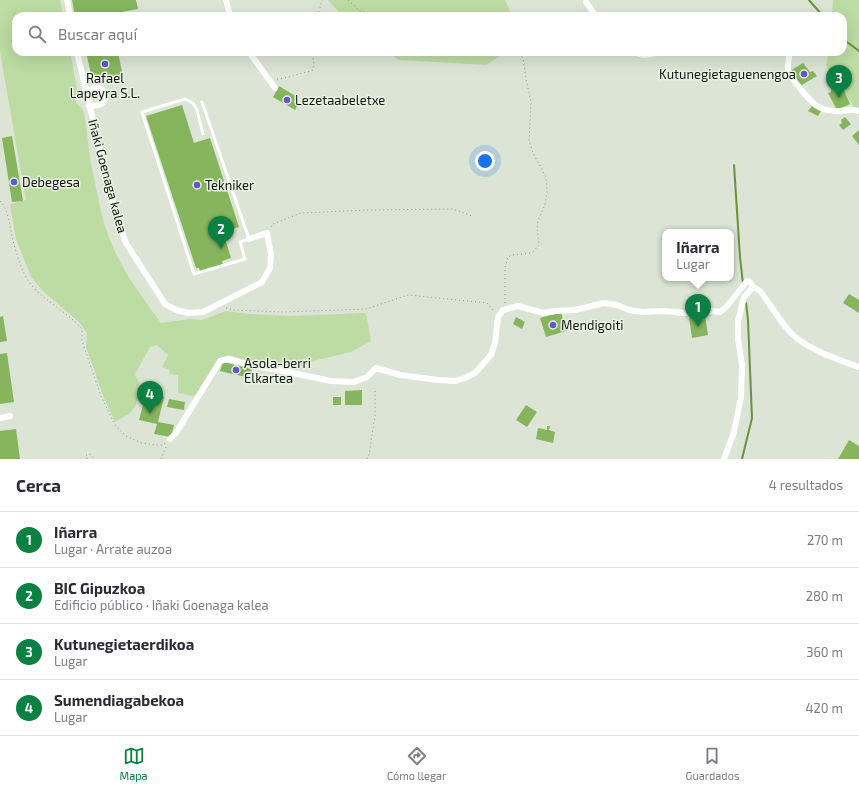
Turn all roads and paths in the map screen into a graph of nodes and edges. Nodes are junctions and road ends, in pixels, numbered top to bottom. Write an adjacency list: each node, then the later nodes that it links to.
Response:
1 (66, 0): 6 (street)
2 (226, 0): 7 (street)
3 (322, 0): 8 (path)
4 (348, 0): 9 (path)
5 (586, 2): 10 (street)
6 (69, 12)
7 (229, 12)
8 (319, 12)
9 (364, 12)
10 (593, 12)
11 (78, 56): 18 (street, Iñaki Goenaga kalea)
12 (252, 56): 16 (street)
13 (313, 56): 16 (path)
14 (521, 56): 29 (path)
15 (790, 56): 21 (street)
16 (270, 82): 17 (street)
17 (275, 88)
18 (86, 90): 20 (street, Iñaki Goenaga kalea); 20 (street)
19 (202, 102): 26 (lane)
20 (89, 106): 28 (street, Iñaki Goenaga kalea)
21 (859, 111)
22 (203, 134): 26 (lane)
23 (0, 201): 35 (path)
24 (472, 216): 25 (path)
25 (267, 233): 26 (street); 28 (street, Iñaki Goenaga kalea)
26 (249, 239)
27 (753, 287): 29 (street); 31 (street); 40 (street)
28 (215, 306): 30 (path)
29 (507, 309): 30 (street)
30 (498, 317): 35 (street)
31 (859, 367)
32 (375, 389): 39 (path)
33 (10, 416): 34 (street)
34 (0, 418)
35 (170, 439): 38 (path)
36 (87, 459): 37 (path)
37 (94, 459)
38 (161, 459)
39 (366, 459)
40 (724, 459)

